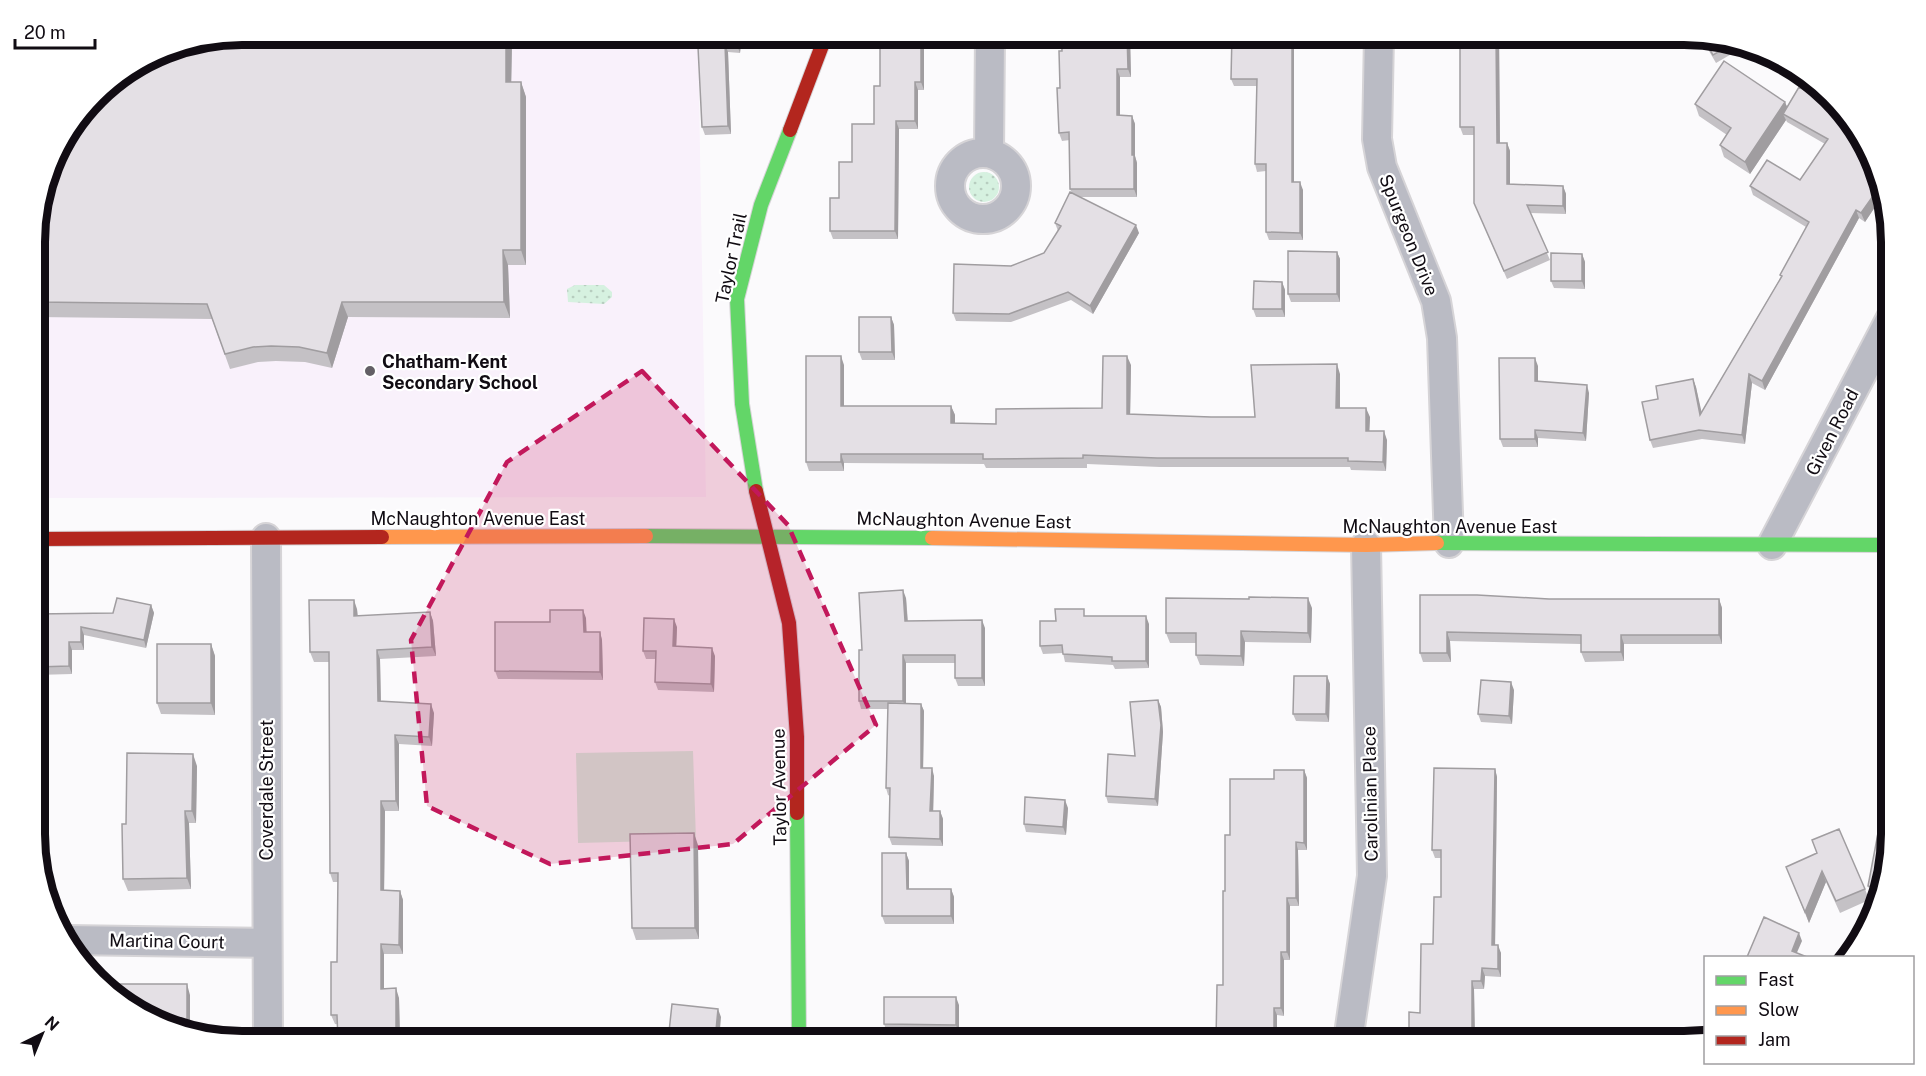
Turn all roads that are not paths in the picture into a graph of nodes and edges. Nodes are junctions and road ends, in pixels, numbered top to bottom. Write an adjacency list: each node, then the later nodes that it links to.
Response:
1 (822, 45): 6 (main road, Taylor Trail)
2 (990, 45): 4 (street)
3 (1379, 45): 9 (street, Spurgeon Drive)
4 (989, 153)
5 (1881, 337): 11 (street, Given Road)
6 (769, 535): 7 (main road, McNaughton Avenue East); 10 (main road, McNaughton Avenue East); 16 (main road, Taylor Avenue)
7 (266, 538): 8 (main road, McNaughton Avenue East); 14 (street, Coverdale Street)
8 (45, 539)
9 (1449, 543): 10 (main road, McNaughton Avenue East); 11 (main road, McNaughton Avenue East)
10 (1366, 545): 17 (street, Carolinian Place)
11 (1772, 545): 12 (main road, McNaughton Avenue East)
12 (1881, 545)
13 (76, 940): 14 (street, Martina Court)
14 (267, 943): 15 (street, Coverdale Street)
15 (268, 1031)
16 (799, 1031)
17 (1349, 1031)

